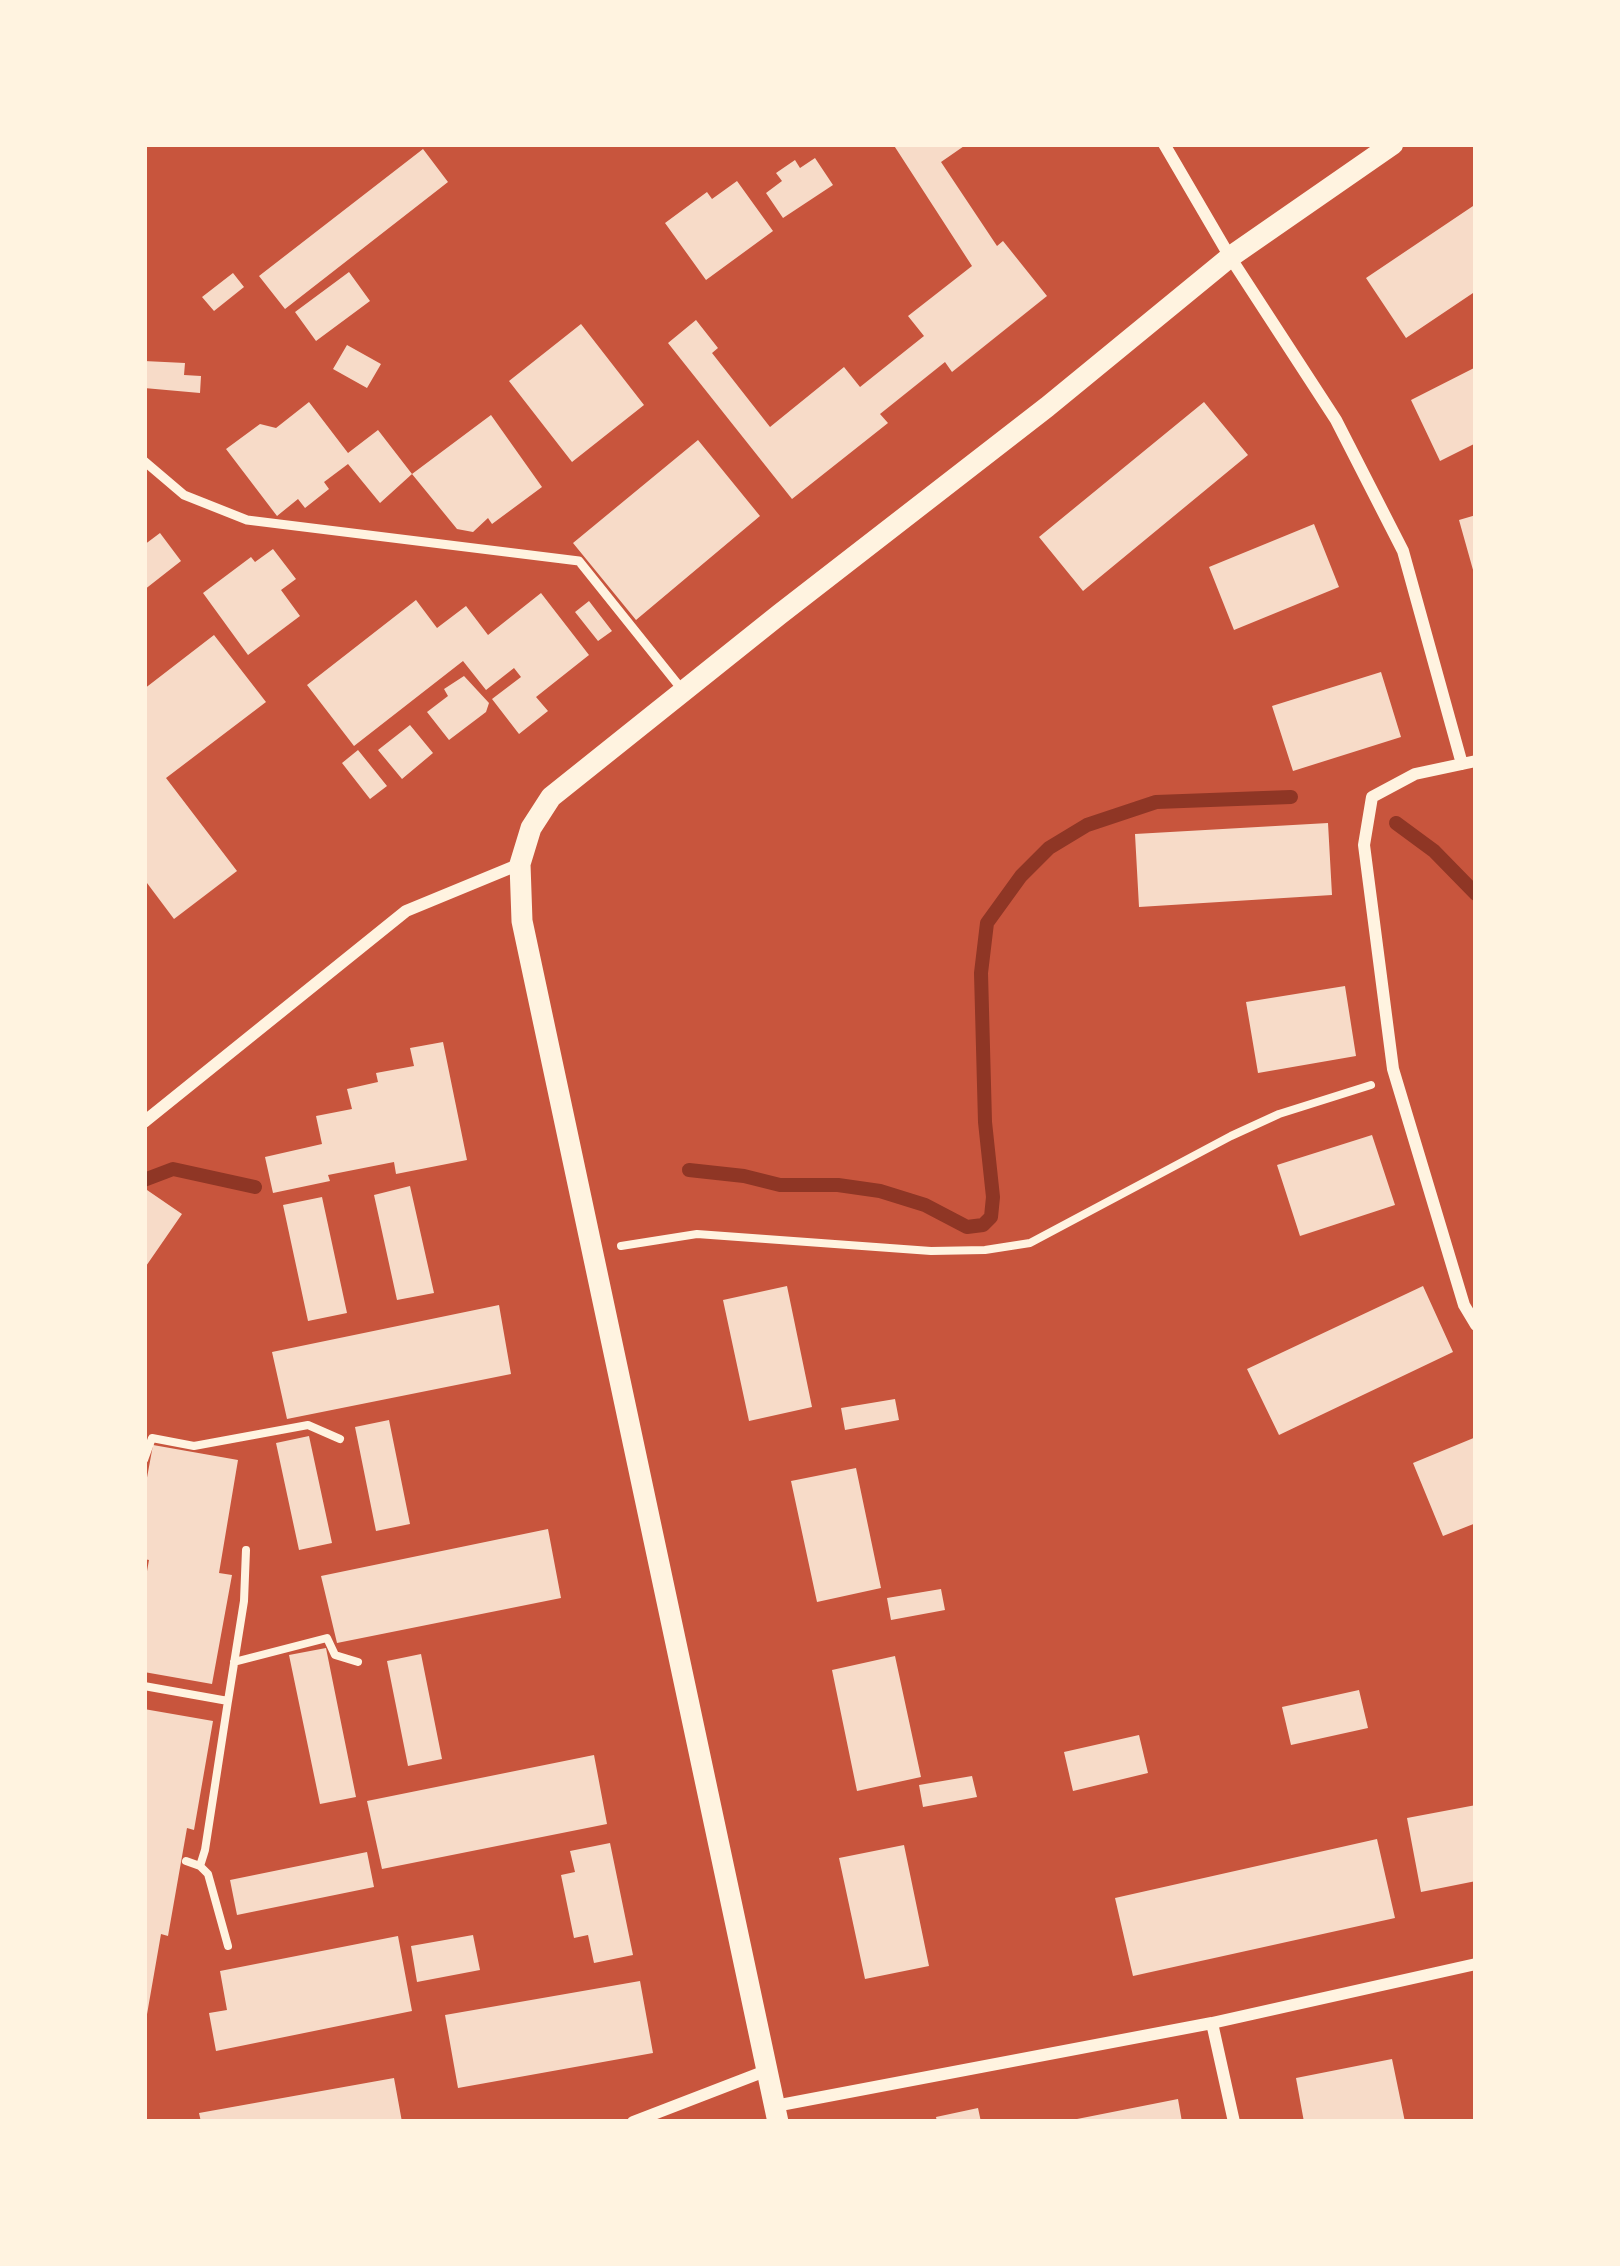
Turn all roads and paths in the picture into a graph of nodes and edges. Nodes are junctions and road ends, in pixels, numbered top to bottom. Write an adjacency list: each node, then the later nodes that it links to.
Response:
1 (1164, 144): 3 (street)
2 (1393, 144): 3 (street)
3 (1229, 257): 5 (street); 6 (street)
4 (144, 461): 5 (lane)
5 (684, 692): 7 (street)
6 (1469, 762): 8 (street)
7 (520, 864): 9 (street); 10 (street)
8 (1396, 1078): 10 (path); 11 (street)
9 (144, 1122)
10 (592, 1252): 24 (street)
11 (1476, 1325)
12 (340, 1438): 13 (path)
13 (144, 1460)
14 (246, 1550): 15 (path)
15 (234, 1662): 16 (path); 18 (path)
16 (358, 1662)
17 (144, 1686): 18 (path)
18 (228, 1701): 20 (path)
19 (186, 1861): 20 (path)
20 (200, 1866): 21 (path)
21 (228, 1946)
22 (1476, 1964): 23 (street)
23 (1212, 2023): 25 (street); 27 (street)
24 (768, 2070): 25 (street); 26 (street)
25 (776, 2114)
26 (633, 2122)
27 (1234, 2122)

